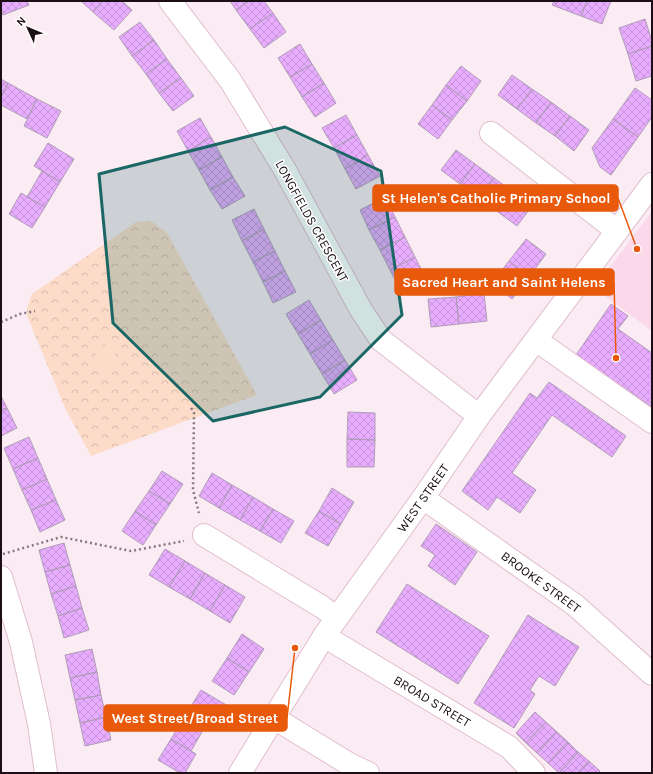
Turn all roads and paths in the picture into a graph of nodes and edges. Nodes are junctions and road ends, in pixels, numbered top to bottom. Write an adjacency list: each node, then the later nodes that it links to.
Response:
1 (170, 1): 9 (street, LONGFIELDS CRESCENT)
2 (492, 133): 4 (street)
3 (652, 184): 4 (street, WEST STREET)
4 (618, 231): 7 (street, WEST STREET)
5 (35, 311): 6 (path)
6 (1, 322)
7 (536, 340): 9 (street, WEST STREET); 10 (street)
8 (191, 408): 12 (path)
9 (479, 416): 11 (street, WEST STREET)
10 (652, 422)
11 (423, 498): 15 (street, WEST STREET); 17 (street, BROOKE STREET)
12 (204, 535): 13 (path); 15 (street)
13 (1, 554)
14 (1, 577): 19 (street)
15 (337, 618): 16 (street, WEST STREET)
16 (324, 636): 18 (street, WEST STREET); 22 (street, BROAD STREET)
17 (652, 674)
18 (274, 718): 20 (street, WEST STREET); 21 (street)
19 (46, 773)
20 (240, 773)
21 (368, 773)
22 (534, 773)

